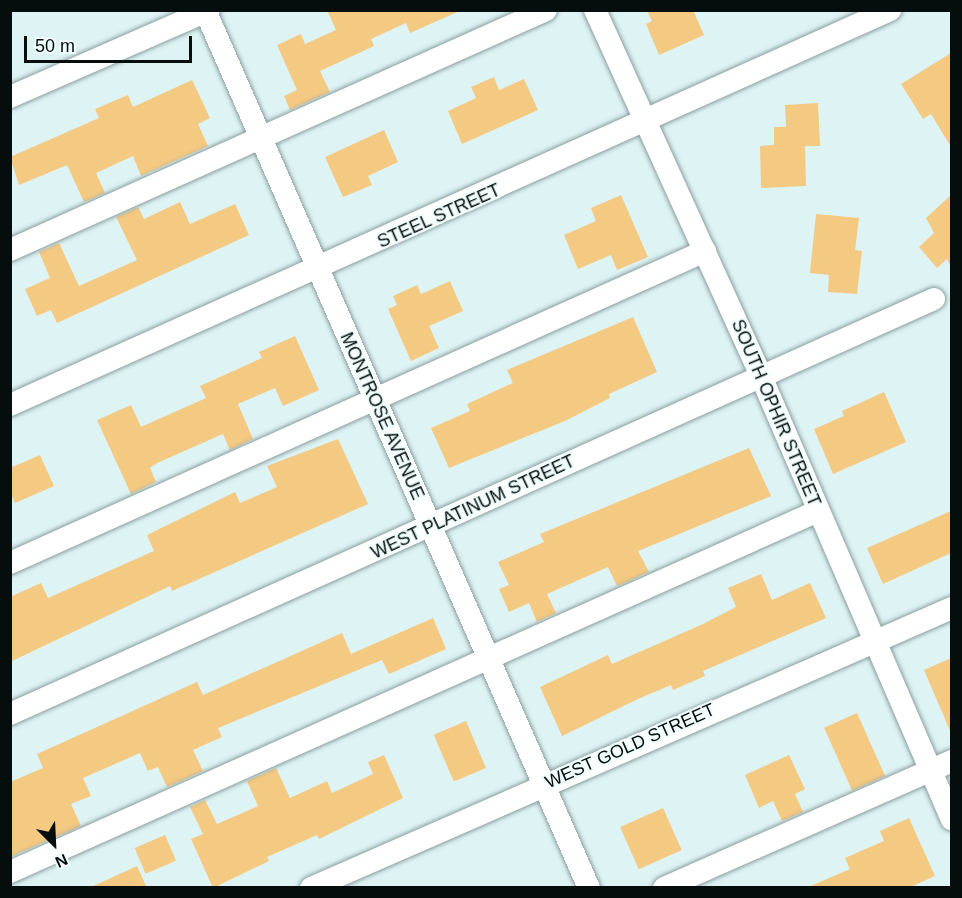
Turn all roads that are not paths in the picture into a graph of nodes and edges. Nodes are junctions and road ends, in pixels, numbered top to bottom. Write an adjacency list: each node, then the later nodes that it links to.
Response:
1 (546, 10): 7 (street)
2 (595, 10): 6 (street, SOUTH OPHIR STREET)
3 (890, 10): 6 (street, STEEL STREET)
4 (206, 11): 5 (street); 7 (street, MONTROSE AVENUE)
5 (10, 97)
6 (647, 122): 9 (street, SOUTH OPHIR STREET); 10 (street, STEEL STREET)
7 (261, 139): 8 (street); 10 (street, MONTROSE AVENUE)
8 (10, 250)
9 (705, 251): 12 (street, SOUTH OPHIR STREET); 13 (street)
10 (318, 270): 13 (street, MONTROSE AVENUE); 14 (street, STEEL STREET)
11 (934, 299): 12 (street, WEST PLATINUM STREET)
12 (760, 374): 15 (street, SOUTH OPHIR STREET); 16 (street, WEST PLATINUM STREET)
13 (375, 400): 16 (street, MONTROSE AVENUE); 17 (street)
14 (10, 405)
15 (818, 511): 19 (street, SOUTH OPHIR STREET); 20 (street)
16 (431, 528): 20 (street, MONTROSE AVENUE); 21 (street, WEST PLATINUM STREET)
17 (10, 563)
18 (951, 608): 19 (street, WEST GOLD STREET)
19 (873, 640): 23 (street, SOUTH OPHIR STREET); 24 (street, WEST GOLD STREET)
20 (488, 659): 24 (street, MONTROSE AVENUE); 26 (street)
21 (10, 714)
22 (951, 761): 23 (street)
23 (930, 770): 25 (street, SOUTH OPHIR STREET); 29 (street)
24 (542, 784): 27 (street, WEST GOLD STREET); 28 (street, MONTROSE AVENUE)
25 (951, 819)
26 (10, 872)
27 (311, 888)
28 (589, 888)
29 (664, 888)

